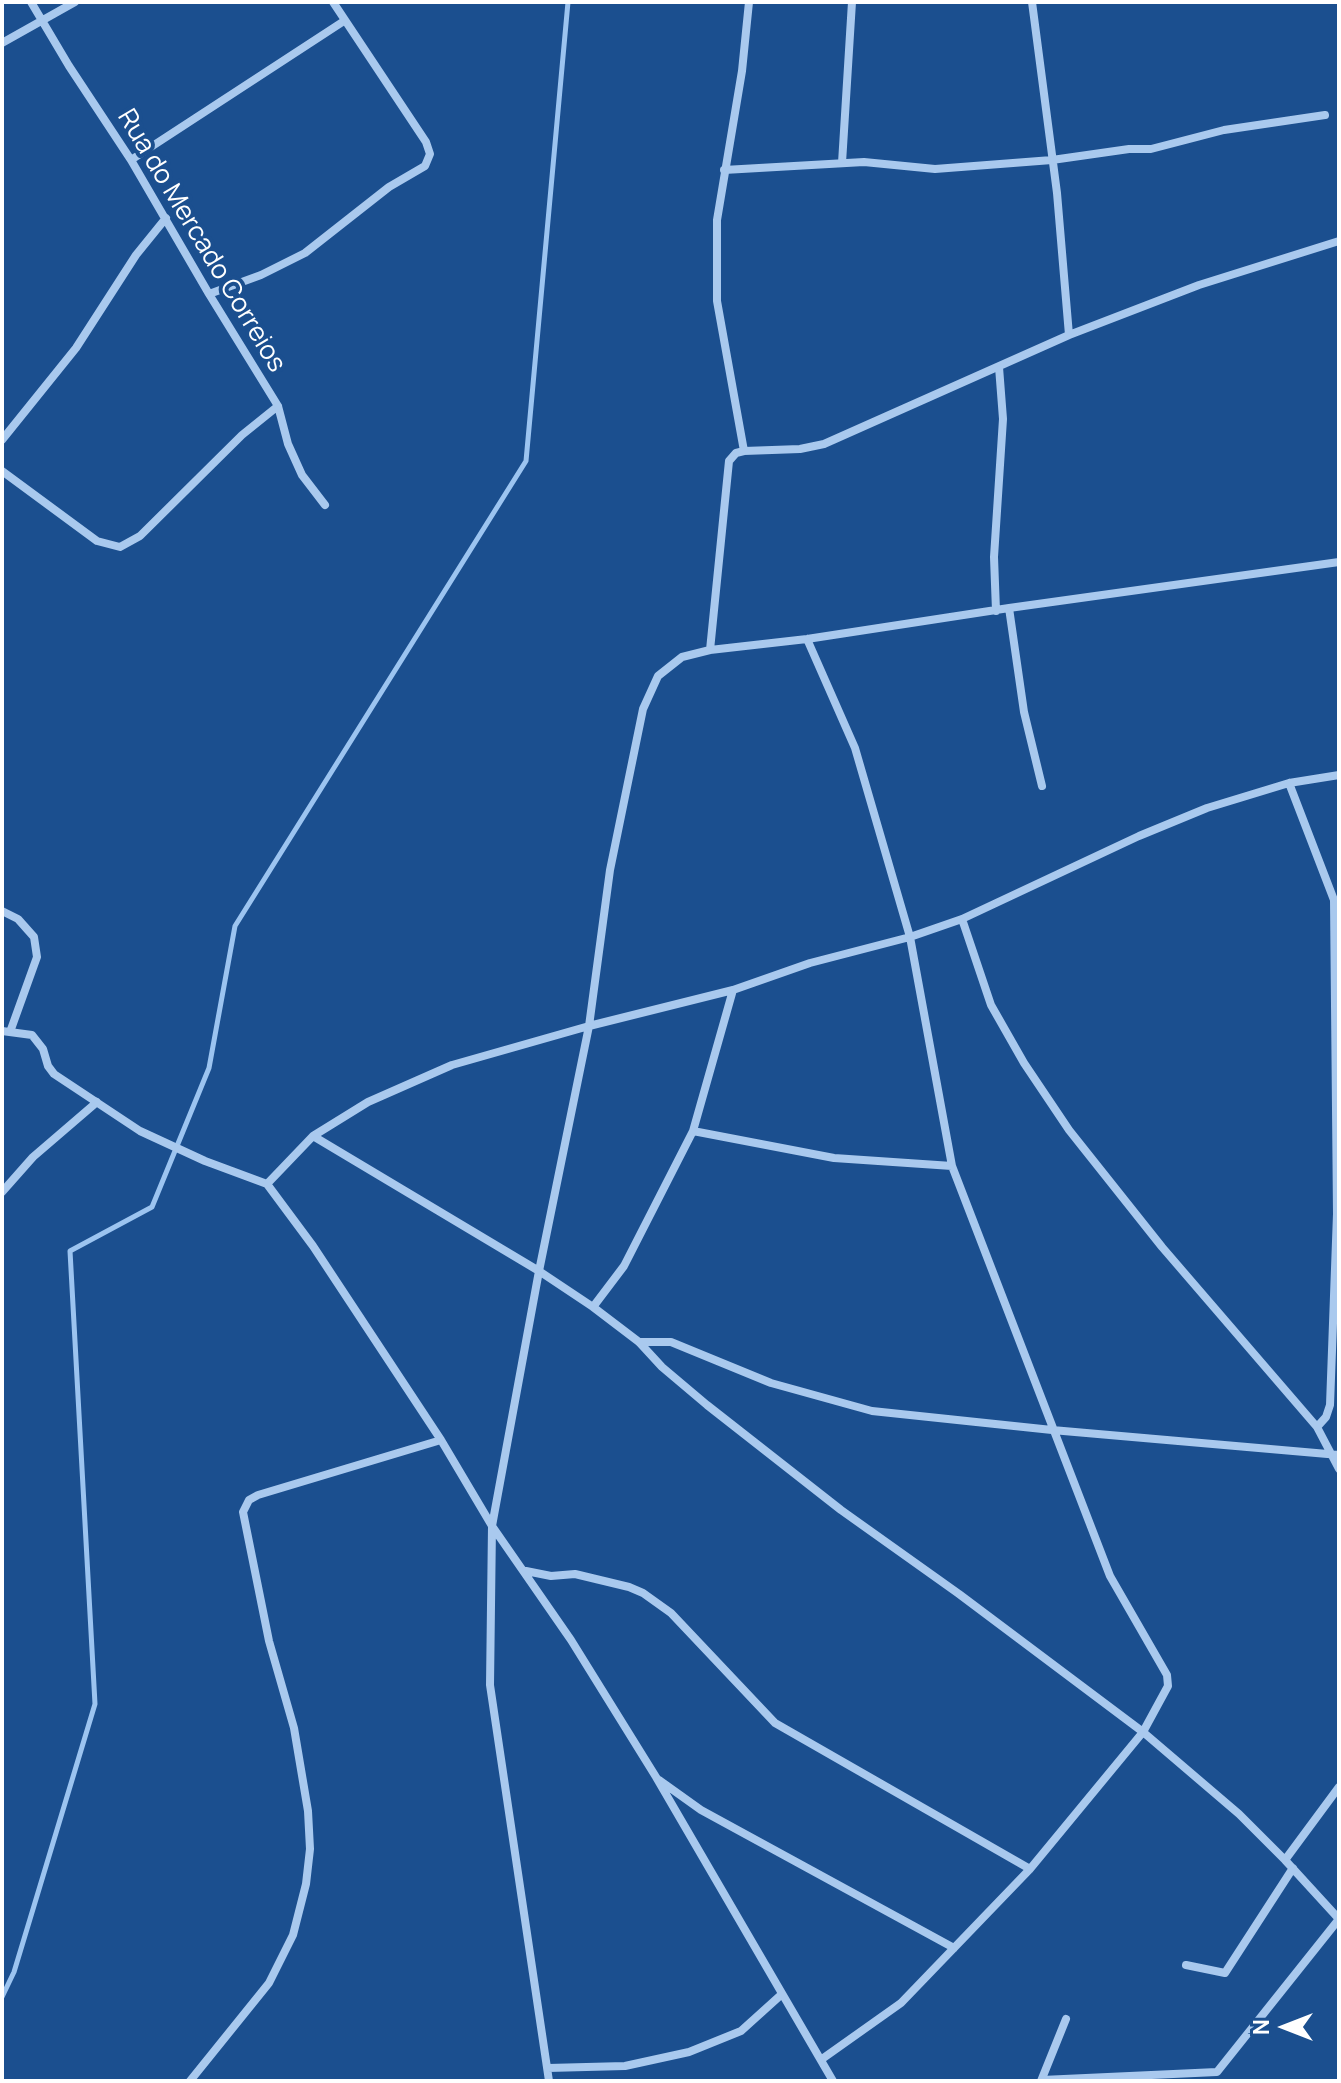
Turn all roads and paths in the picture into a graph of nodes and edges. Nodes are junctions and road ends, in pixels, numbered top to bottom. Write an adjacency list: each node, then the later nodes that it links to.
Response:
1 (31, 2): 7 (street, Rua do Mercado Correios)
2 (75, 2): 7 (street)
3 (333, 2): 8 (street)
4 (749, 2): 14 (street)
5 (852, 2): 13 (street)
6 (1032, 2): 12 (street)
7 (42, 20): 9 (street); 11 (street, Rua do Mercado Correios)
8 (344, 21): 11 (street); 17 (street)
9 (2, 43)
10 (1325, 115): 12 (street)
11 (131, 160): 15 (street, Rua do Mercado Correios)
12 (1052, 160): 13 (street); 18 (street)
13 (842, 163): 14 (street)
14 (724, 170): 22 (street)
15 (166, 218): 17 (street, Rua do Mercado Correios); 21 (street)
16 (1339, 241): 18 (street)
17 (209, 294): 20 (street, Rua do Mercado Correios)
18 (1069, 335): 19 (street)
19 (999, 367): 22 (street); 27 (street)
20 (278, 406): 23 (street); 24 (street, Rua do Mercado Correios)
21 (2, 440)
22 (744, 451): 29 (street)
23 (2, 471)
24 (325, 505)
25 (1339, 562): 26 (street)
26 (1009, 608): 27 (street); 32 (street)
27 (996, 611): 28 (street)
28 (807, 639): 29 (street); 36 (street)
29 (710, 650): 38 (street)
30 (1339, 775): 31 (street)
31 (1289, 783): 33 (street); 35 (street)
32 (1042, 786)
33 (1336, 901): 46 (street)
34 (2, 911): 39 (street)
35 (962, 919): 36 (street); 50 (street)
36 (910, 937): 37 (street); 43 (street)
37 (733, 990): 38 (street); 41 (street)
38 (589, 1026): 42 (street); 47 (street)
39 (6, 1031): 40 (street)
40 (97, 1102): 44 (street); 45 (street)
41 (693, 1131): 43 (street); 48 (street)
42 (313, 1136): 44 (street); 47 (street)
43 (952, 1166): 51 (street)
44 (267, 1184): 52 (street)
45 (2, 1192)
46 (1338, 1214): 50 (street)
47 (539, 1271): 48 (street); 55 (street)
48 (593, 1307): 49 (street)
49 (639, 1342): 51 (street); 57 (street)
50 (1317, 1427): 53 (street)
51 (1052, 1430): 53 (street); 57 (street)
52 (441, 1440): 55 (street); 71 (street)
53 (1334, 1454): 54 (street)
54 (1339, 1469)
55 (492, 1526): 56 (street); 69 (street)
56 (526, 1571): 58 (street); 62 (street)
57 (1143, 1732): 60 (street); 62 (street)
58 (656, 1777): 64 (street); 66 (street)
59 (1339, 1787): 60 (street)
60 (1285, 1860): 61 (street)
61 (1293, 1868): 63 (street); 65 (street)
62 (1030, 1869): 64 (street)
63 (1339, 1919): 70 (street)
64 (954, 1948): 68 (street)
65 (1186, 1965)
66 (782, 1994): 68 (street); 69 (street)
67 (1066, 2019): 70 (street)
68 (822, 2059): 73 (street)
69 (548, 2068): 72 (street)
70 (1042, 2080)
71 (190, 2081)
72 (549, 2081)
73 (833, 2081)

